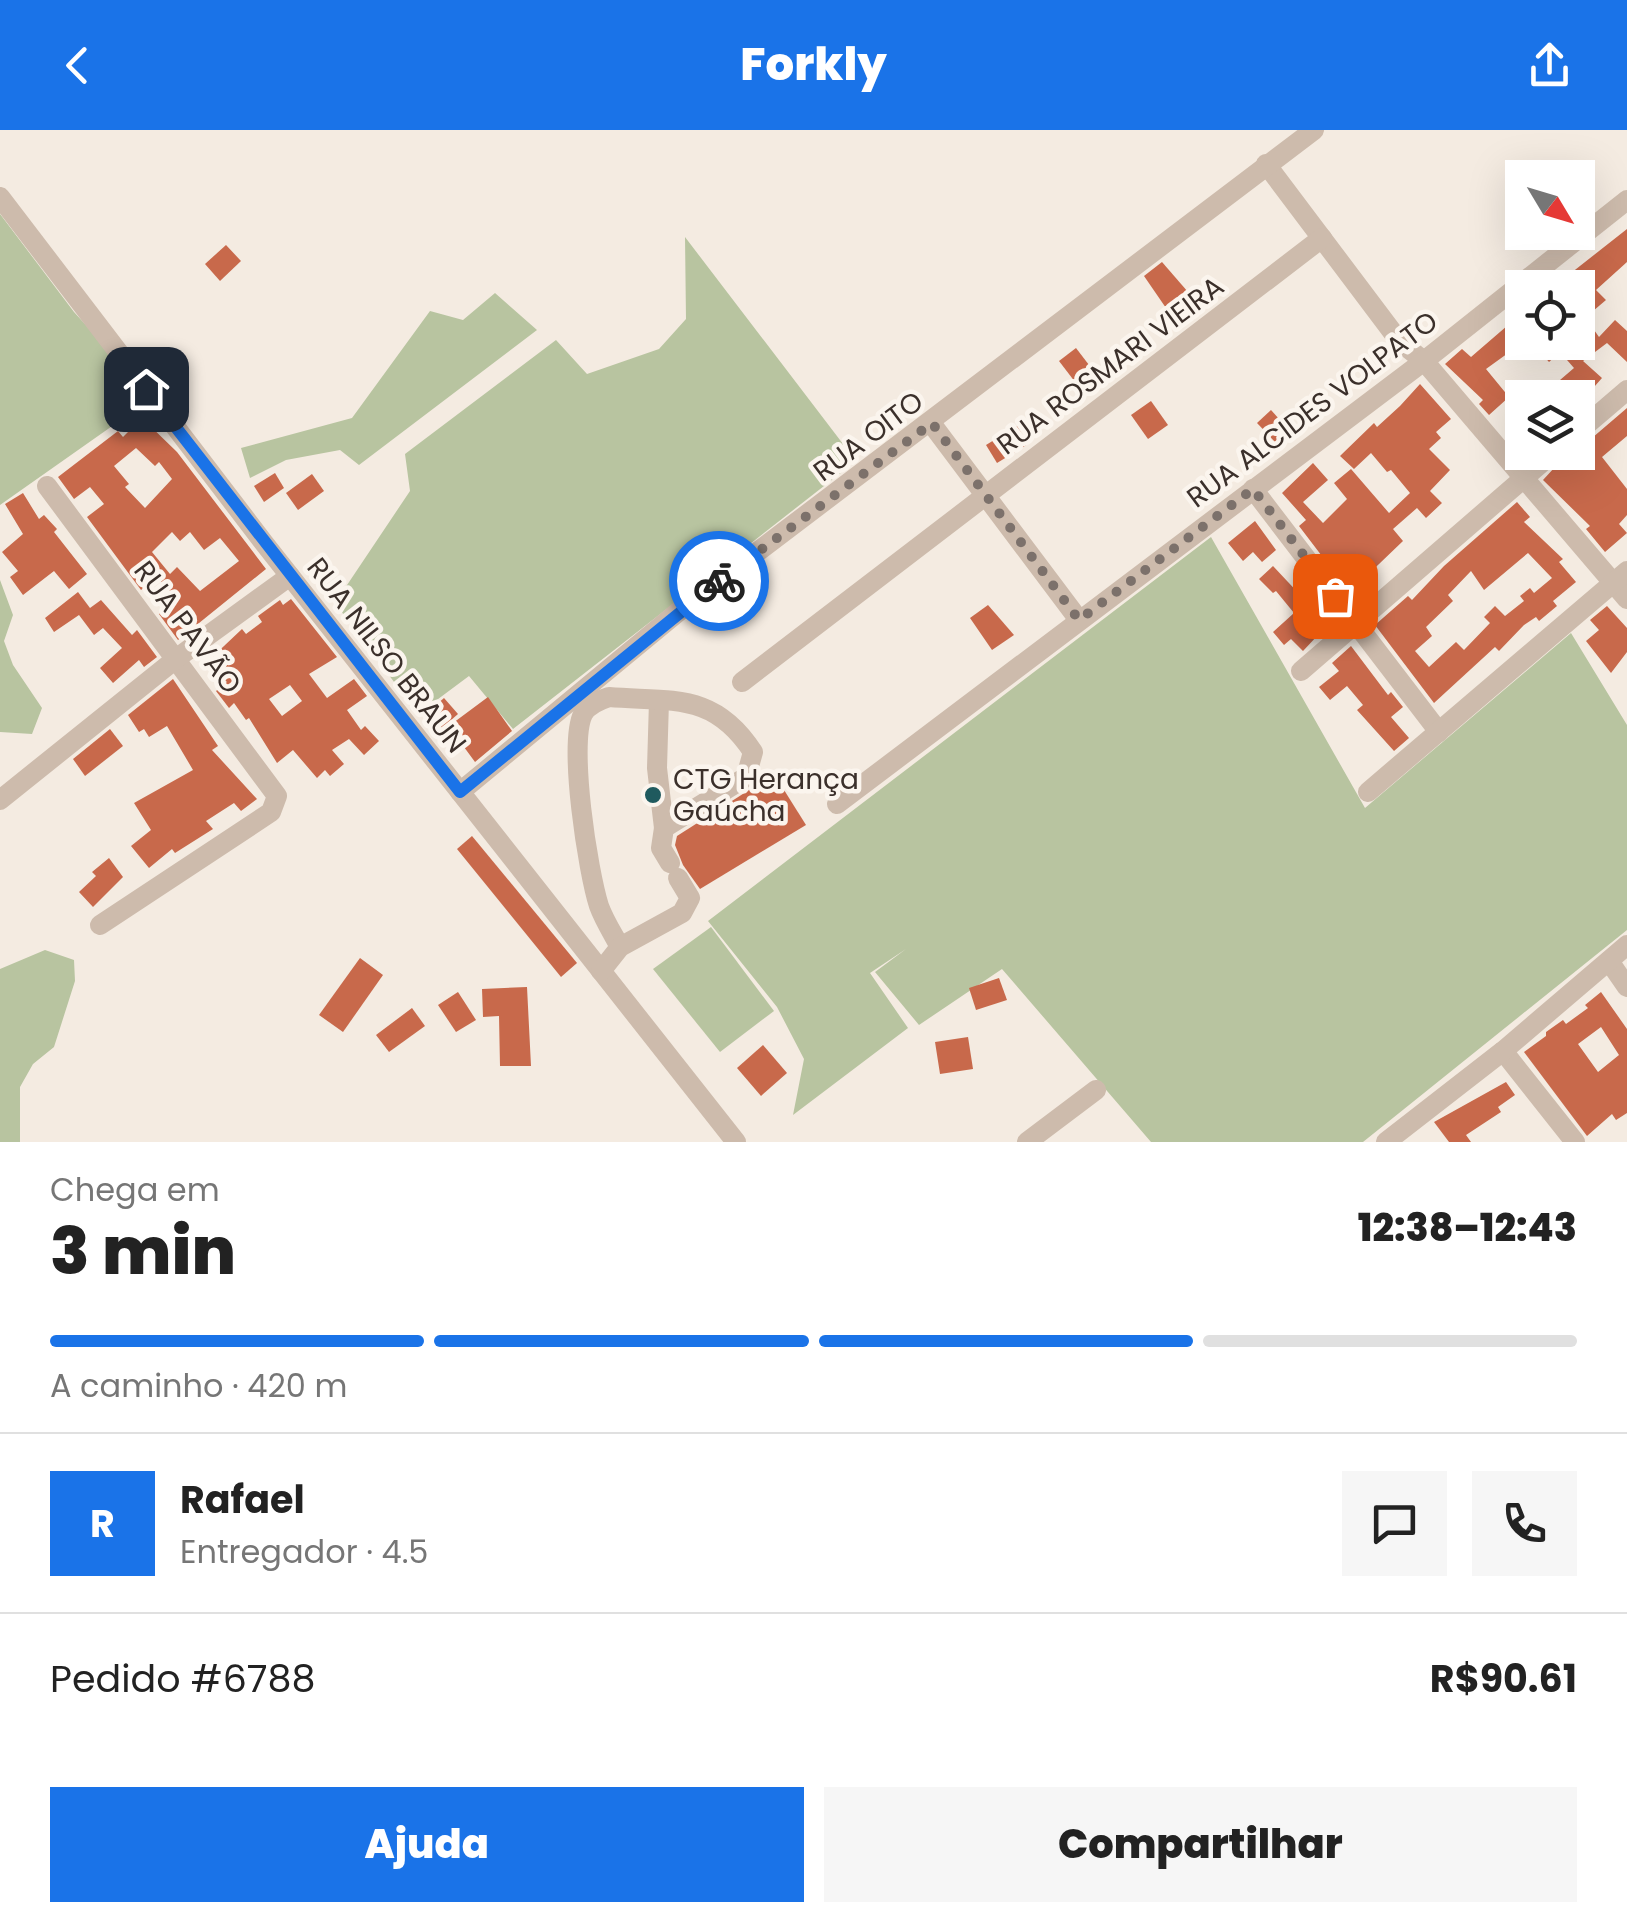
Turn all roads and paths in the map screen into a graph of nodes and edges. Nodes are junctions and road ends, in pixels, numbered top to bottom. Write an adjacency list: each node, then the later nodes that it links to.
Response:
1 (1314, 130): 2 (street, RUA OITO)
2 (1266, 164): 5 (street); 9 (street, RUA OITO)
3 (0, 197): 15 (street, RUA NILSO BRAUN)
4 (1627, 200): 6 (street, RUA ALCIDES VOLPATO)
5 (1322, 238): 6 (street); 14 (street, RUA ROSMARI VIEIRA)
6 (1424, 361): 11 (street); 13 (street, RUA ALCIDES VOLPATO)
7 (1627, 390): 8 (street)
8 (1595, 417)
9 (932, 423): 14 (street); 24 (street, RUA OITO)
10 (1534, 470): 11 (street)
11 (1524, 479): 16 (street); 18 (street)
12 (47, 486): 19 (street, RUA PAVÃO)
13 (1253, 489): 17 (street, RUA ALCIDES VOLPATO); 18 (street)
14 (986, 496): 17 (street); 21 (street, RUA ROSMARI VIEIRA)
15 (290, 576): 19 (street); 24 (street, RUA NILSO BRAUN)
16 (1622, 584): 23 (street)
17 (1079, 620): 27 (street, RUA ALCIDES VOLPATO)
18 (1356, 624): 20 (street); 23 (street)
19 (177, 658): 26 (street); 29 (street, RUA PAVÃO)
20 (1301, 671)
21 (742, 682)
22 (658, 701): 28 (street); 28 (street); 31 (street)
23 (1439, 732): 25 (street)
24 (460, 792): 33 (street, RUA NILSO BRAUN)
25 (1368, 792)
26 (0, 800)
27 (837, 804)
28 (664, 828): 31 (street)
29 (100, 925)
30 (1627, 946): 32 (street)
31 (620, 947): 33 (street)
32 (1608, 961): 34 (street); 35 (street)
33 (600, 971): 37 (street, RUA NILSO BRAUN)
34 (1627, 987)
35 (1502, 1052): 39 (street); 40 (street)
36 (1096, 1090): 38 (street)
37 (736, 1142)
38 (1028, 1142)
39 (1386, 1142)
40 (1574, 1142)

